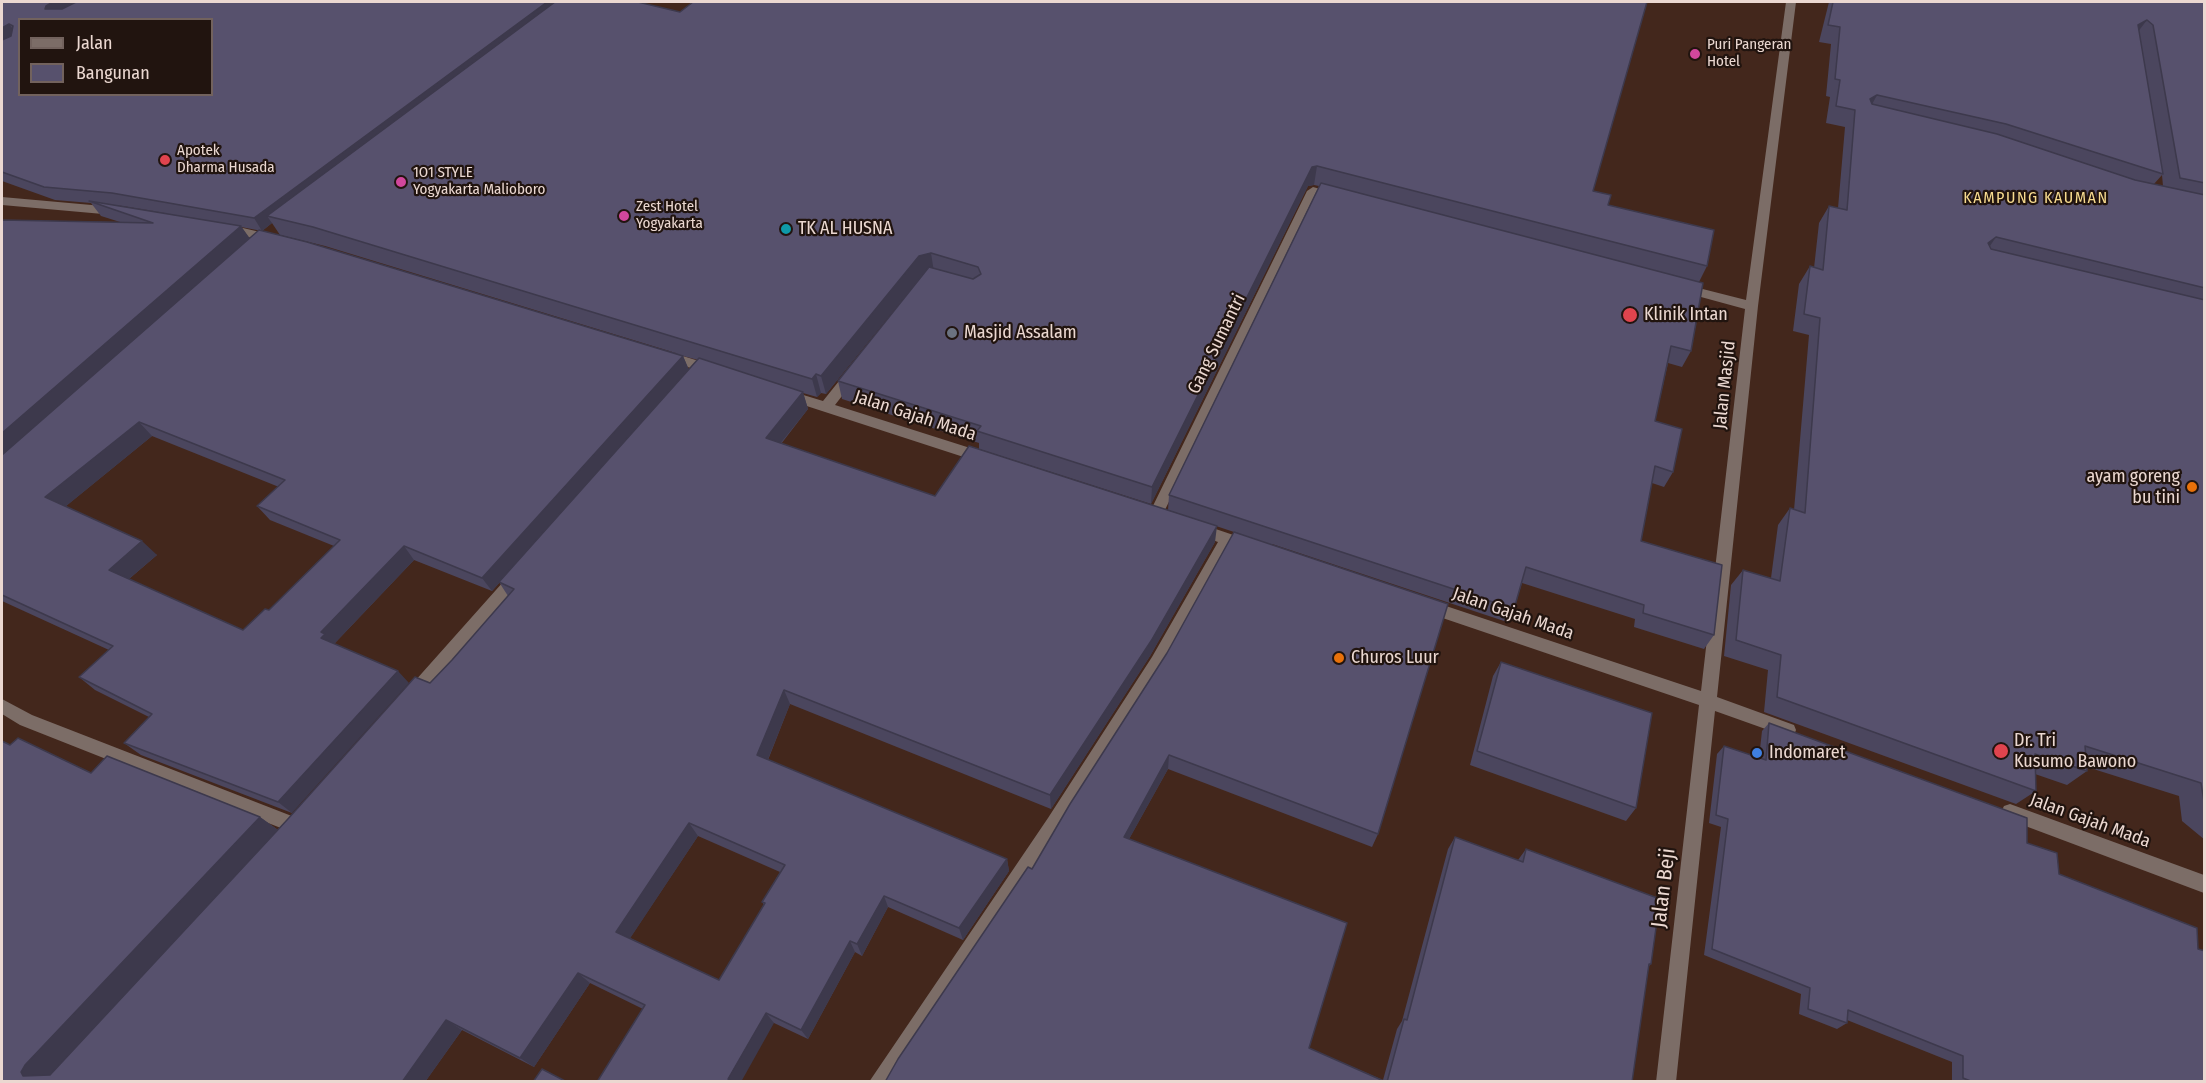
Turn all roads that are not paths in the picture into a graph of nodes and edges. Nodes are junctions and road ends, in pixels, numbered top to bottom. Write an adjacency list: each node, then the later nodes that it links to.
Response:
1 (1791, 2): 8 (street, Jalan Masjid)
2 (2, 201): 4 (street)
3 (1347, 201): 17 (street, Gang Sumantri)
4 (125, 212)
5 (210, 225): 6 (street)
6 (287, 243)
7 (1671, 285): 8 (street)
8 (1752, 306): 23 (street, Jalan Masjid)
9 (657, 353): 11 (street)
10 (862, 362): 15 (street)
11 (702, 367): 12 (street); 13 (street)
12 (724, 374)
13 (686, 384)
14 (770, 389): 15 (street, Jalan Gajah Mada)
15 (826, 407): 16 (street, Jalan Gajah Mada)
16 (997, 463)
17 (1156, 514)
18 (1186, 525): 19 (street)
19 (1227, 539): 20 (street); 30 (street)
20 (1260, 550)
21 (531, 561): 25 (street)
22 (1417, 603): 23 (street, Jalan Gajah Mada)
23 (1708, 701): 26 (street, Jalan Gajah Mada); 31 (street, Jalan Beji)
24 (2, 706): 28 (street)
25 (399, 711)
26 (1797, 733)
27 (1995, 807): 29 (street, Jalan Gajah Mada)
28 (296, 826)
29 (2205, 884)
30 (879, 1082)
31 (1666, 1082)

